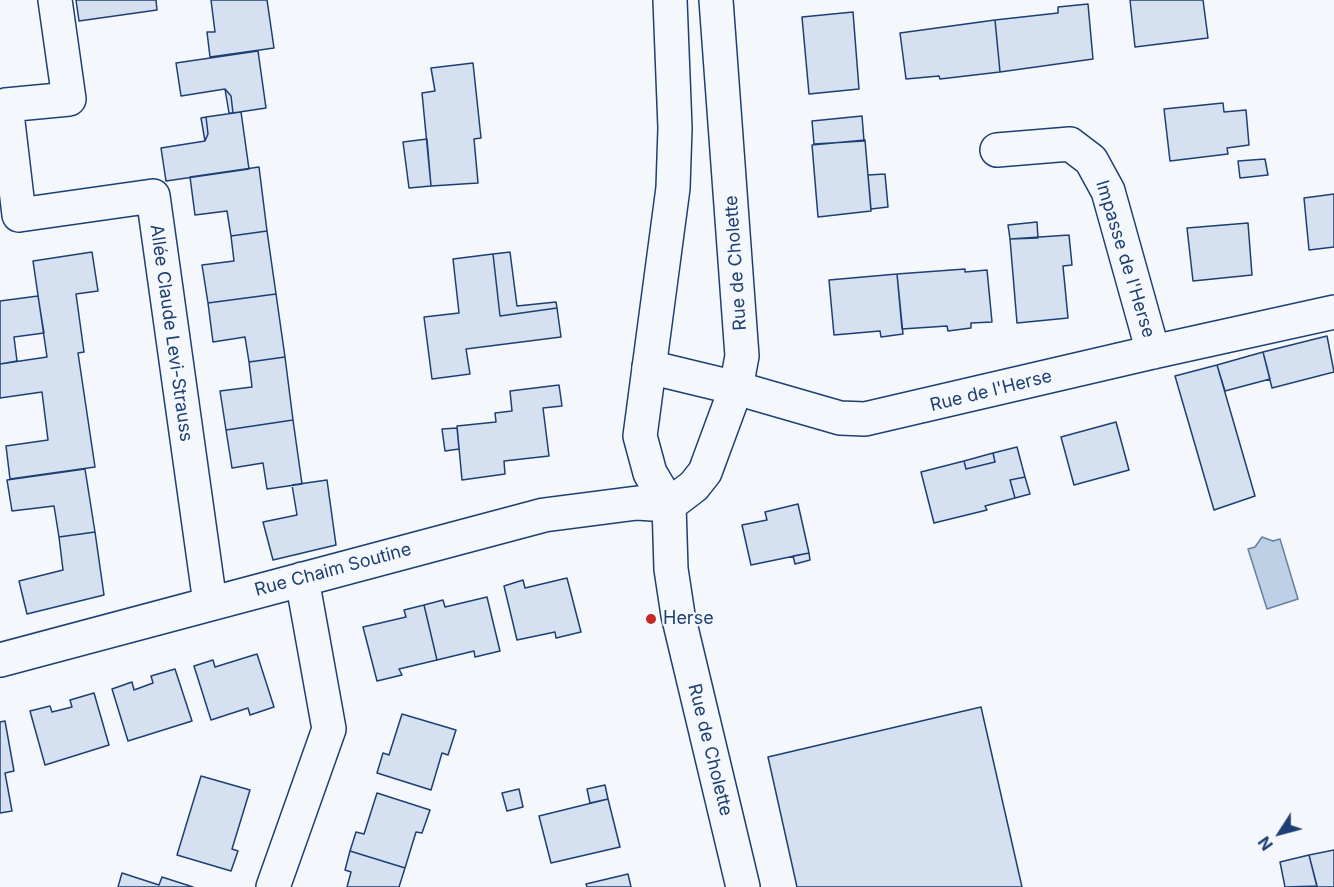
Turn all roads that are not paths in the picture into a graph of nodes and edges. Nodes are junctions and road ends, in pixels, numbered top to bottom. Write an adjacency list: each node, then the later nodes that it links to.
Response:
1 (55, 0): 5 (street, Allée Claude Levi-Strauss)
2 (670, 0): 8 (street, Rue de Cholette)
3 (716, 0): 9 (street, Rue de Cholette)
4 (997, 150): 7 (street, Impasse de l'Herse)
5 (10, 217): 12 (street, Allée Claude Levi-Strauss)
6 (1334, 312): 7 (street, Rue de l'Herse)
7 (1153, 351): 9 (street, Rue de l'Herse)
8 (649, 367): 9 (street, Rue de l'Herse); 10 (street, Rue de Cholette)
9 (736, 388): 10 (street, Rue de Cholette)
10 (669, 505): 11 (street, Rue Chaim Soutine); 15 (street, Rue de Cholette)
11 (302, 579): 12 (street, Rue Chaim Soutine); 14 (street)
12 (210, 603): 13 (street, Rue Chaim Soutine)
13 (0, 660)
14 (273, 887)
15 (743, 887)

